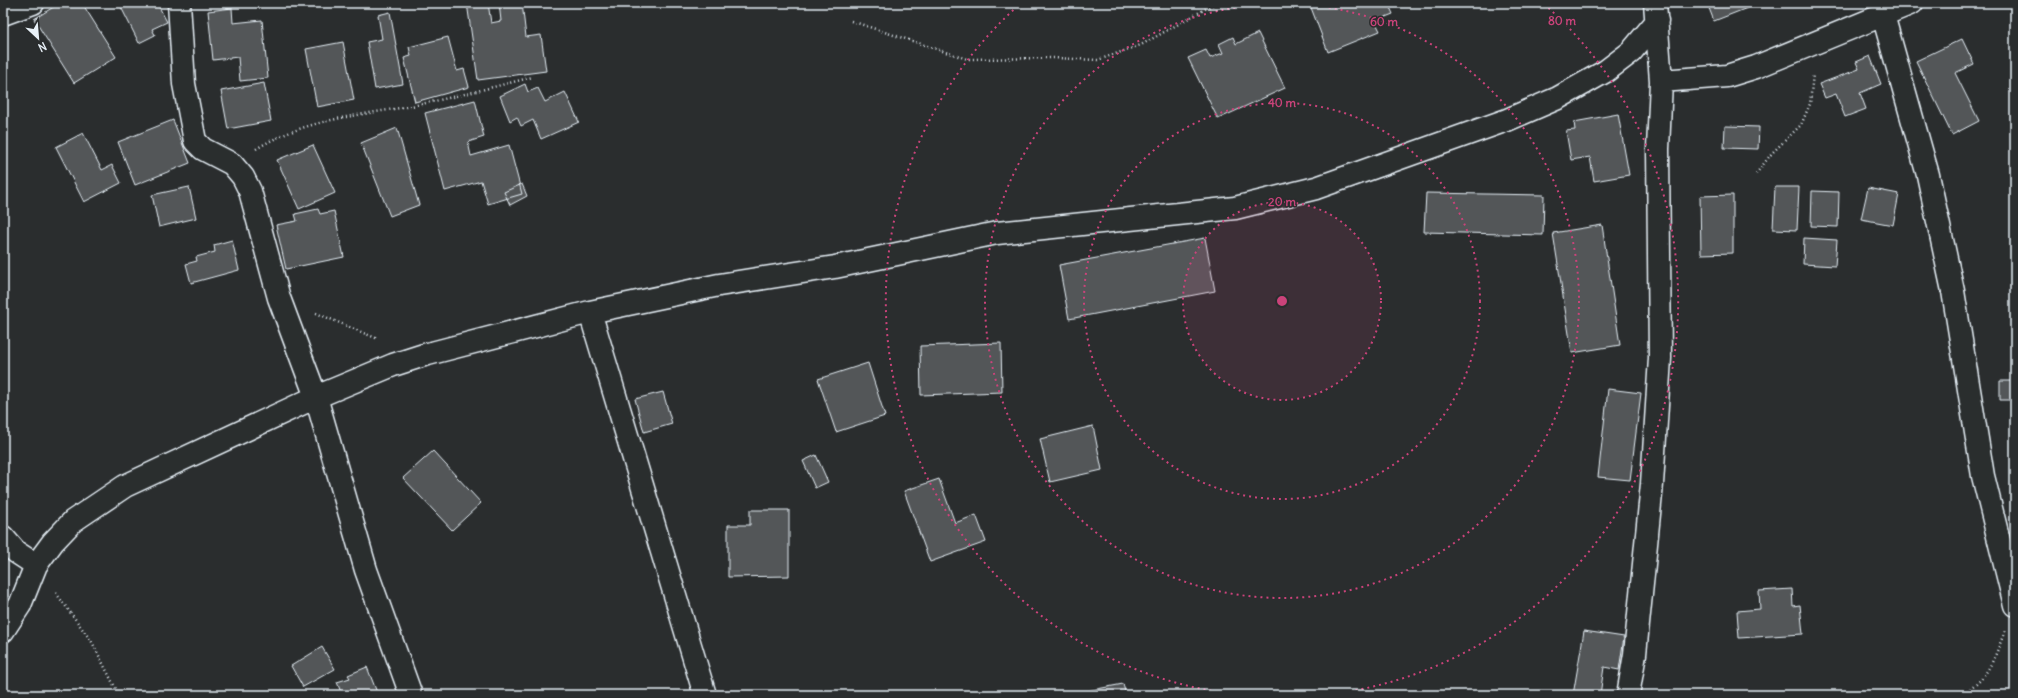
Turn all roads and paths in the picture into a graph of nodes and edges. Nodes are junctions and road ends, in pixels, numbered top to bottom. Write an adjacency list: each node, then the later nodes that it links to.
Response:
1 (33, 3): 6 (street)
2 (179, 3): 12 (street)
3 (1216, 3): 8 (path)
4 (1912, 3): 7 (street)
5 (1656, 12): 11 (street); 15 (street)
6 (3, 14)
7 (1883, 15): 9 (street); 20 (street)
8 (851, 21)
9 (1816, 42): 11 (street); 13 (path)
10 (533, 77): 12 (path)
11 (1661, 81): 26 (street)
12 (232, 164): 14 (street)
13 (1756, 174)
14 (279, 298): 16 (path); 17 (street)
15 (590, 312): 17 (street); 25 (street)
16 (380, 339)
17 (316, 397): 19 (street); 24 (street)
18 (3, 537): 19 (street)
19 (36, 565): 22 (street); 23 (path)
20 (2015, 605)
21 (2007, 628): 27 (path)
22 (3, 631)
23 (119, 695)
24 (411, 695)
25 (705, 695)
26 (1628, 695)
27 (1959, 695)

